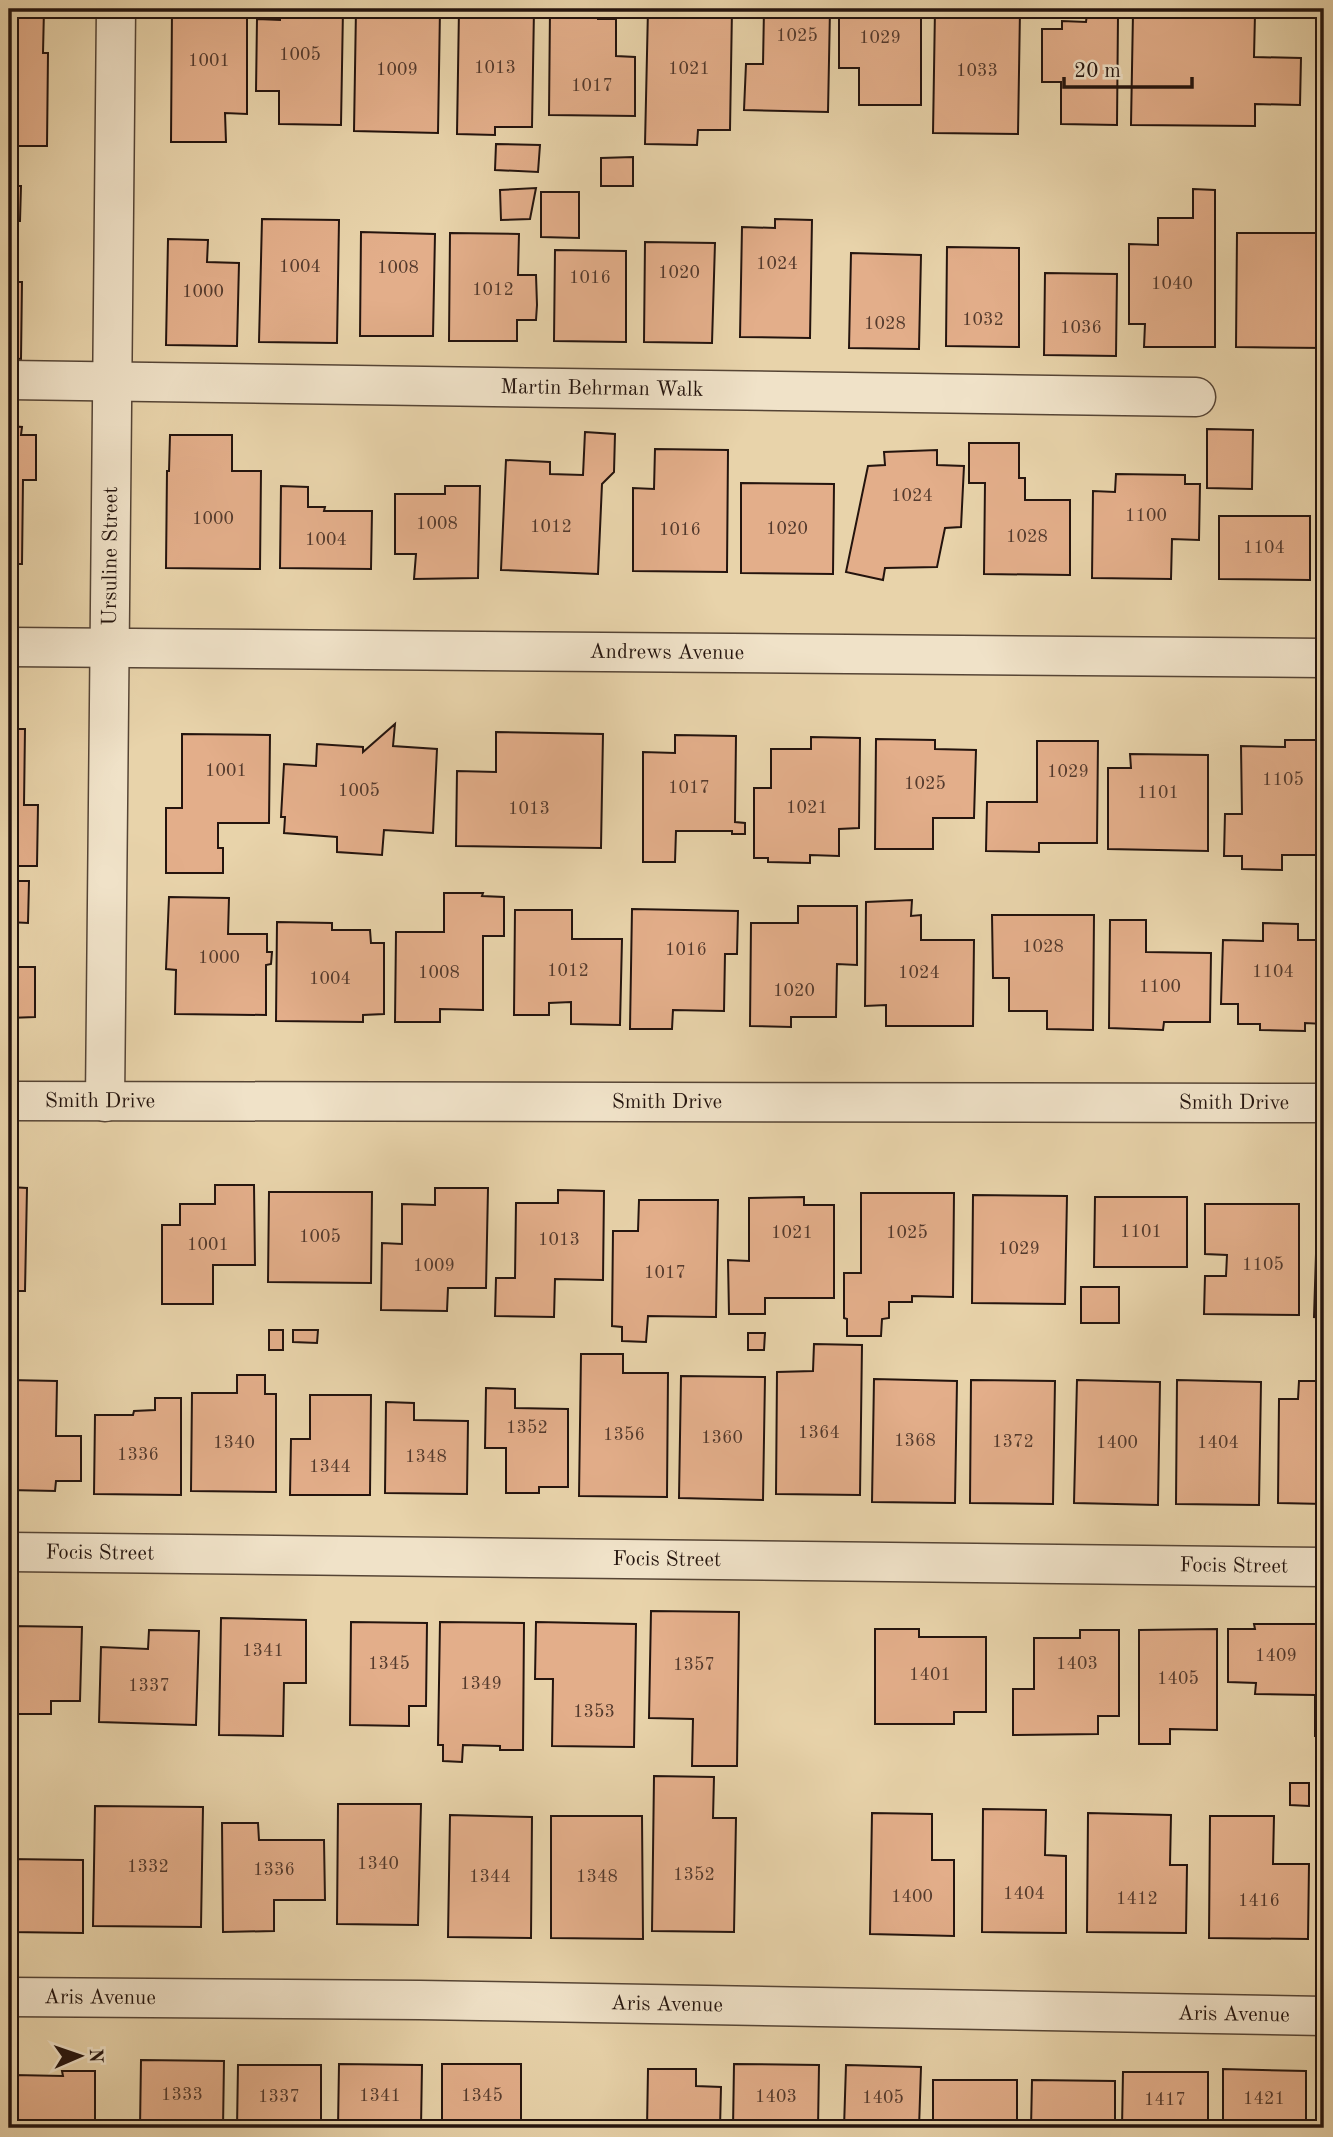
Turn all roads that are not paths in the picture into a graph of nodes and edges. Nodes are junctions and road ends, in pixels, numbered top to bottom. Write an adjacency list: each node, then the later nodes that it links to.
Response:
1 (116, 9): 3 (street, Ursuline Street)
2 (9, 380): 3 (street, Martin Behrman Walk)
3 (112, 381): 4 (street, Martin Behrman Walk); 6 (street, Ursuline Street)
4 (1196, 397)
5 (9, 647): 6 (street, Andrews Avenue)
6 (109, 648): 7 (street, Andrews Avenue); 9 (street, Ursuline Street)
7 (1324, 658)
8 (9, 1101): 9 (street, Smith Drive)
9 (105, 1102): 10 (street, Smith Drive)
10 (1324, 1103)
11 (9, 1552): 12 (street, Focis Street)
12 (1324, 1567)
13 (9, 1997): 14 (street, Aris Avenue)
14 (1324, 2016)

